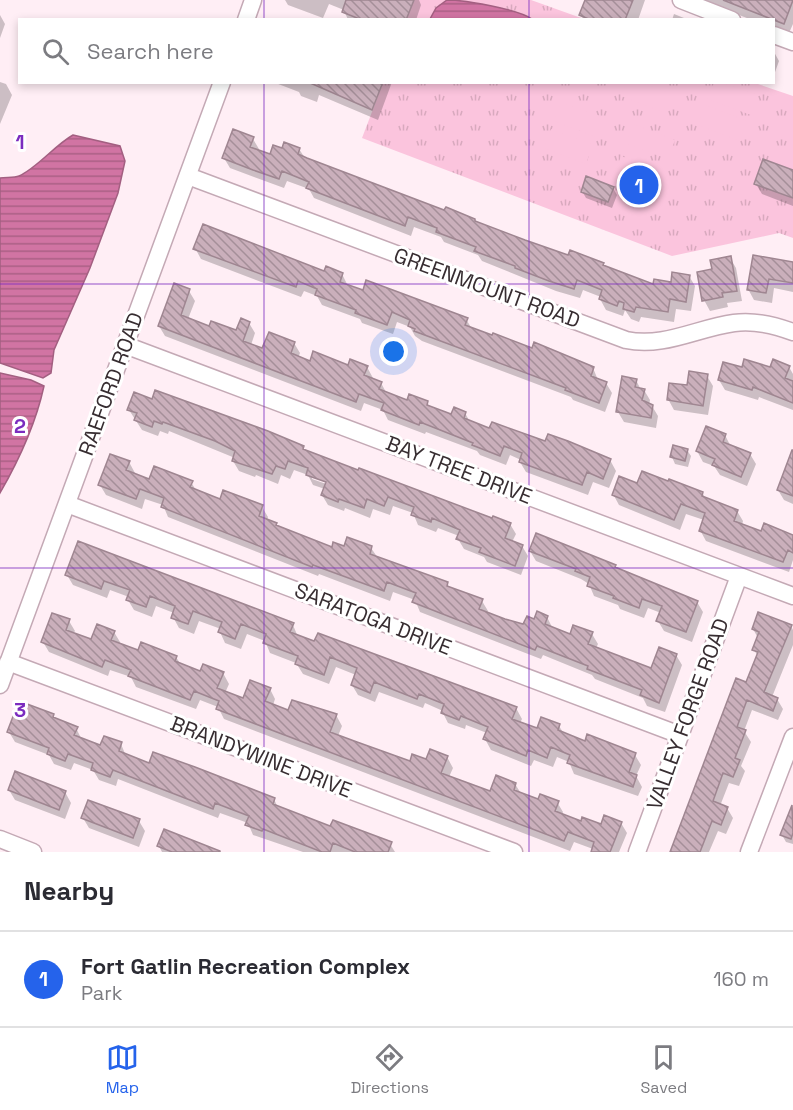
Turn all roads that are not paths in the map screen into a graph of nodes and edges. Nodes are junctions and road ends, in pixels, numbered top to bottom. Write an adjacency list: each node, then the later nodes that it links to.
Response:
1 (253, 0): 3 (street)
2 (681, 0): 4 (street)
3 (247, 18)
4 (727, 18)
5 (775, 35): 6 (street)
6 (793, 42)
7 (221, 84): 8 (street, RAEFORD ROAD)
8 (188, 176): 9 (street, GREENMOUNT ROAD); 10 (street, RAEFORD ROAD)
9 (793, 332)
10 (125, 345): 11 (street, RAEFORD ROAD); 12 (street, BAY TREE DRIVE)
11 (67, 504): 14 (street, RAEFORD ROAD); 16 (street, SARATOGA DRIVE)
12 (739, 576): 13 (street, BAY TREE DRIVE); 16 (street, VALLEY FORGE ROAD)
13 (793, 596)
14 (8, 662): 15 (street, RAEFORD ROAD); 21 (street, BRANDYWINE DRIVE)
15 (0, 685)
16 (680, 735): 22 (street, VALLEY FORGE ROAD)
17 (793, 737): 18 (street)
18 (788, 767): 23 (street)
19 (0, 839): 20 (street)
20 (33, 852)
21 (514, 852)
22 (637, 852)
23 (749, 852)

